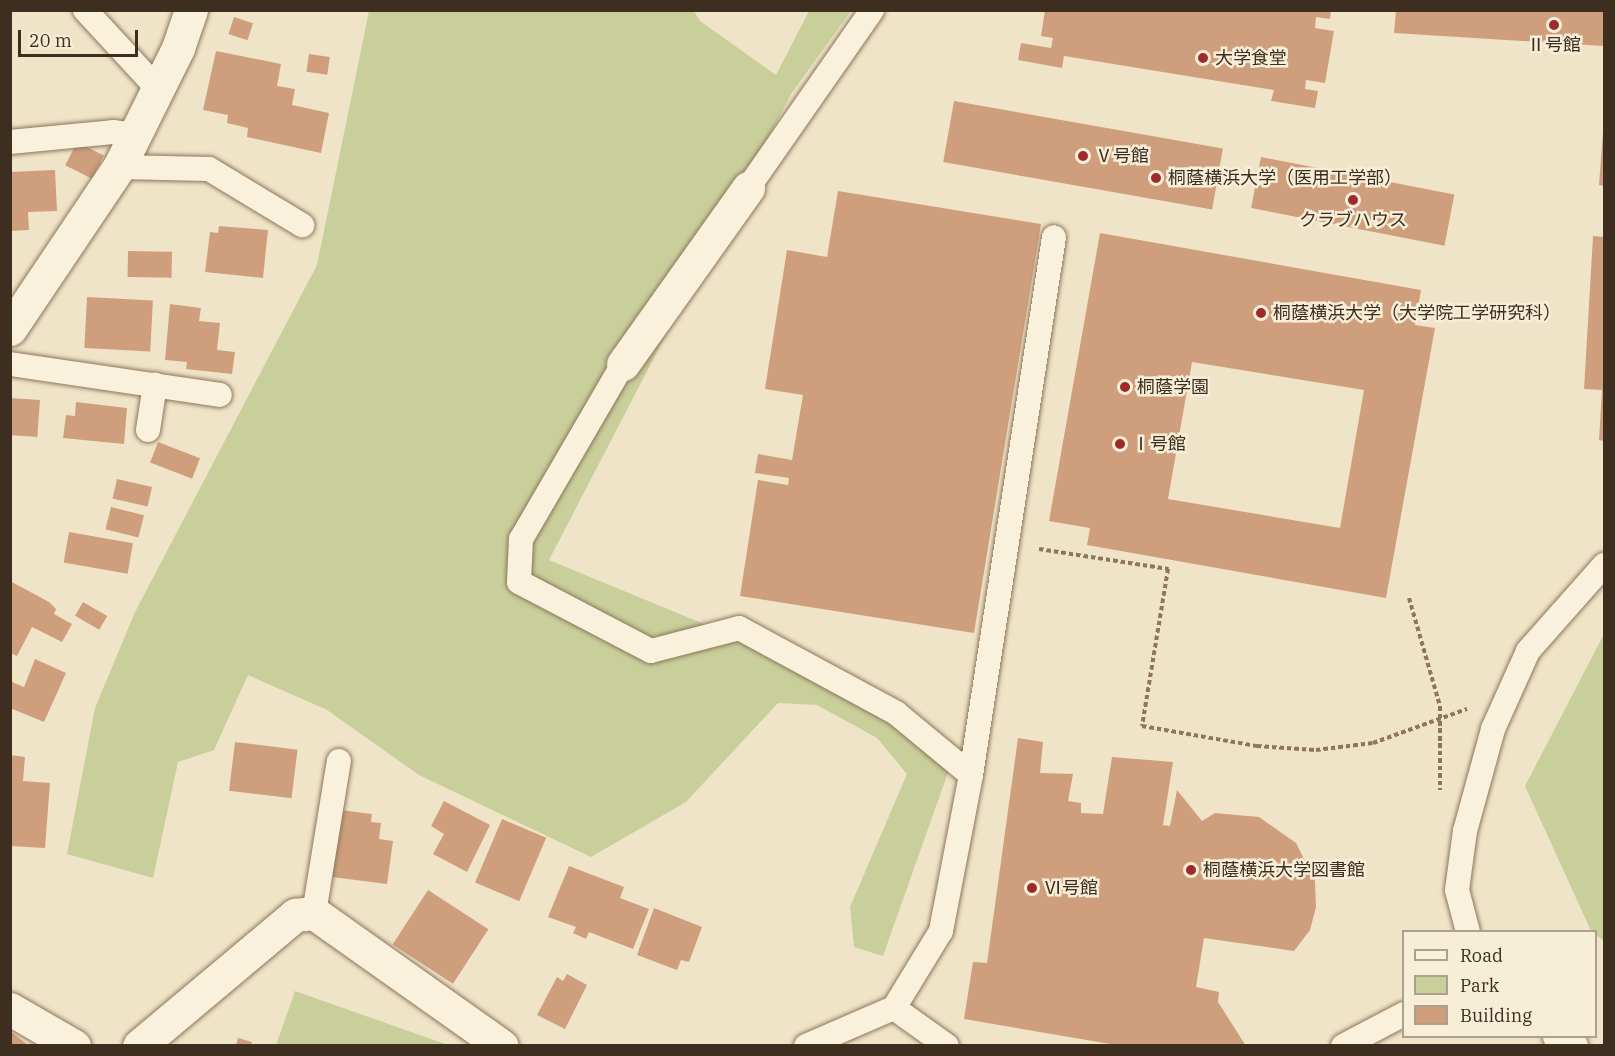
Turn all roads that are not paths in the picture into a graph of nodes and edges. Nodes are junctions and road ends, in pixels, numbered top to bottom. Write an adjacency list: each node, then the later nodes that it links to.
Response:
1 (85, 10): 4 (lane)
2 (191, 10): 4 (street)
3 (872, 10): 8 (lane)
4 (158, 89): 5 (street)
5 (135, 135): 6 (lane); 7 (street)
6 (10, 142)
7 (119, 167): 9 (lane); 11 (street)
8 (748, 188): 13 (street)
9 (302, 225)
10 (1054, 237): 19 (lane)
11 (10, 329)
12 (10, 364): 14 (lane)
13 (623, 364): 19 (lane)
14 (155, 385): 15 (lane); 16 (lane)
15 (220, 395)
16 (148, 430)
17 (1605, 565): 21 (lane)
18 (339, 762): 20 (lane)
19 (971, 775): 22 (lane)
20 (314, 913): 26 (street); 27 (street)
21 (1467, 930)
22 (894, 1008): 28 (lane); 29 (lane)
23 (10, 1009): 25 (street)
24 (1402, 1015): 30 (lane)
25 (74, 1046)
26 (139, 1046)
27 (502, 1046)
28 (806, 1046)
29 (947, 1046)
30 (1343, 1046)

